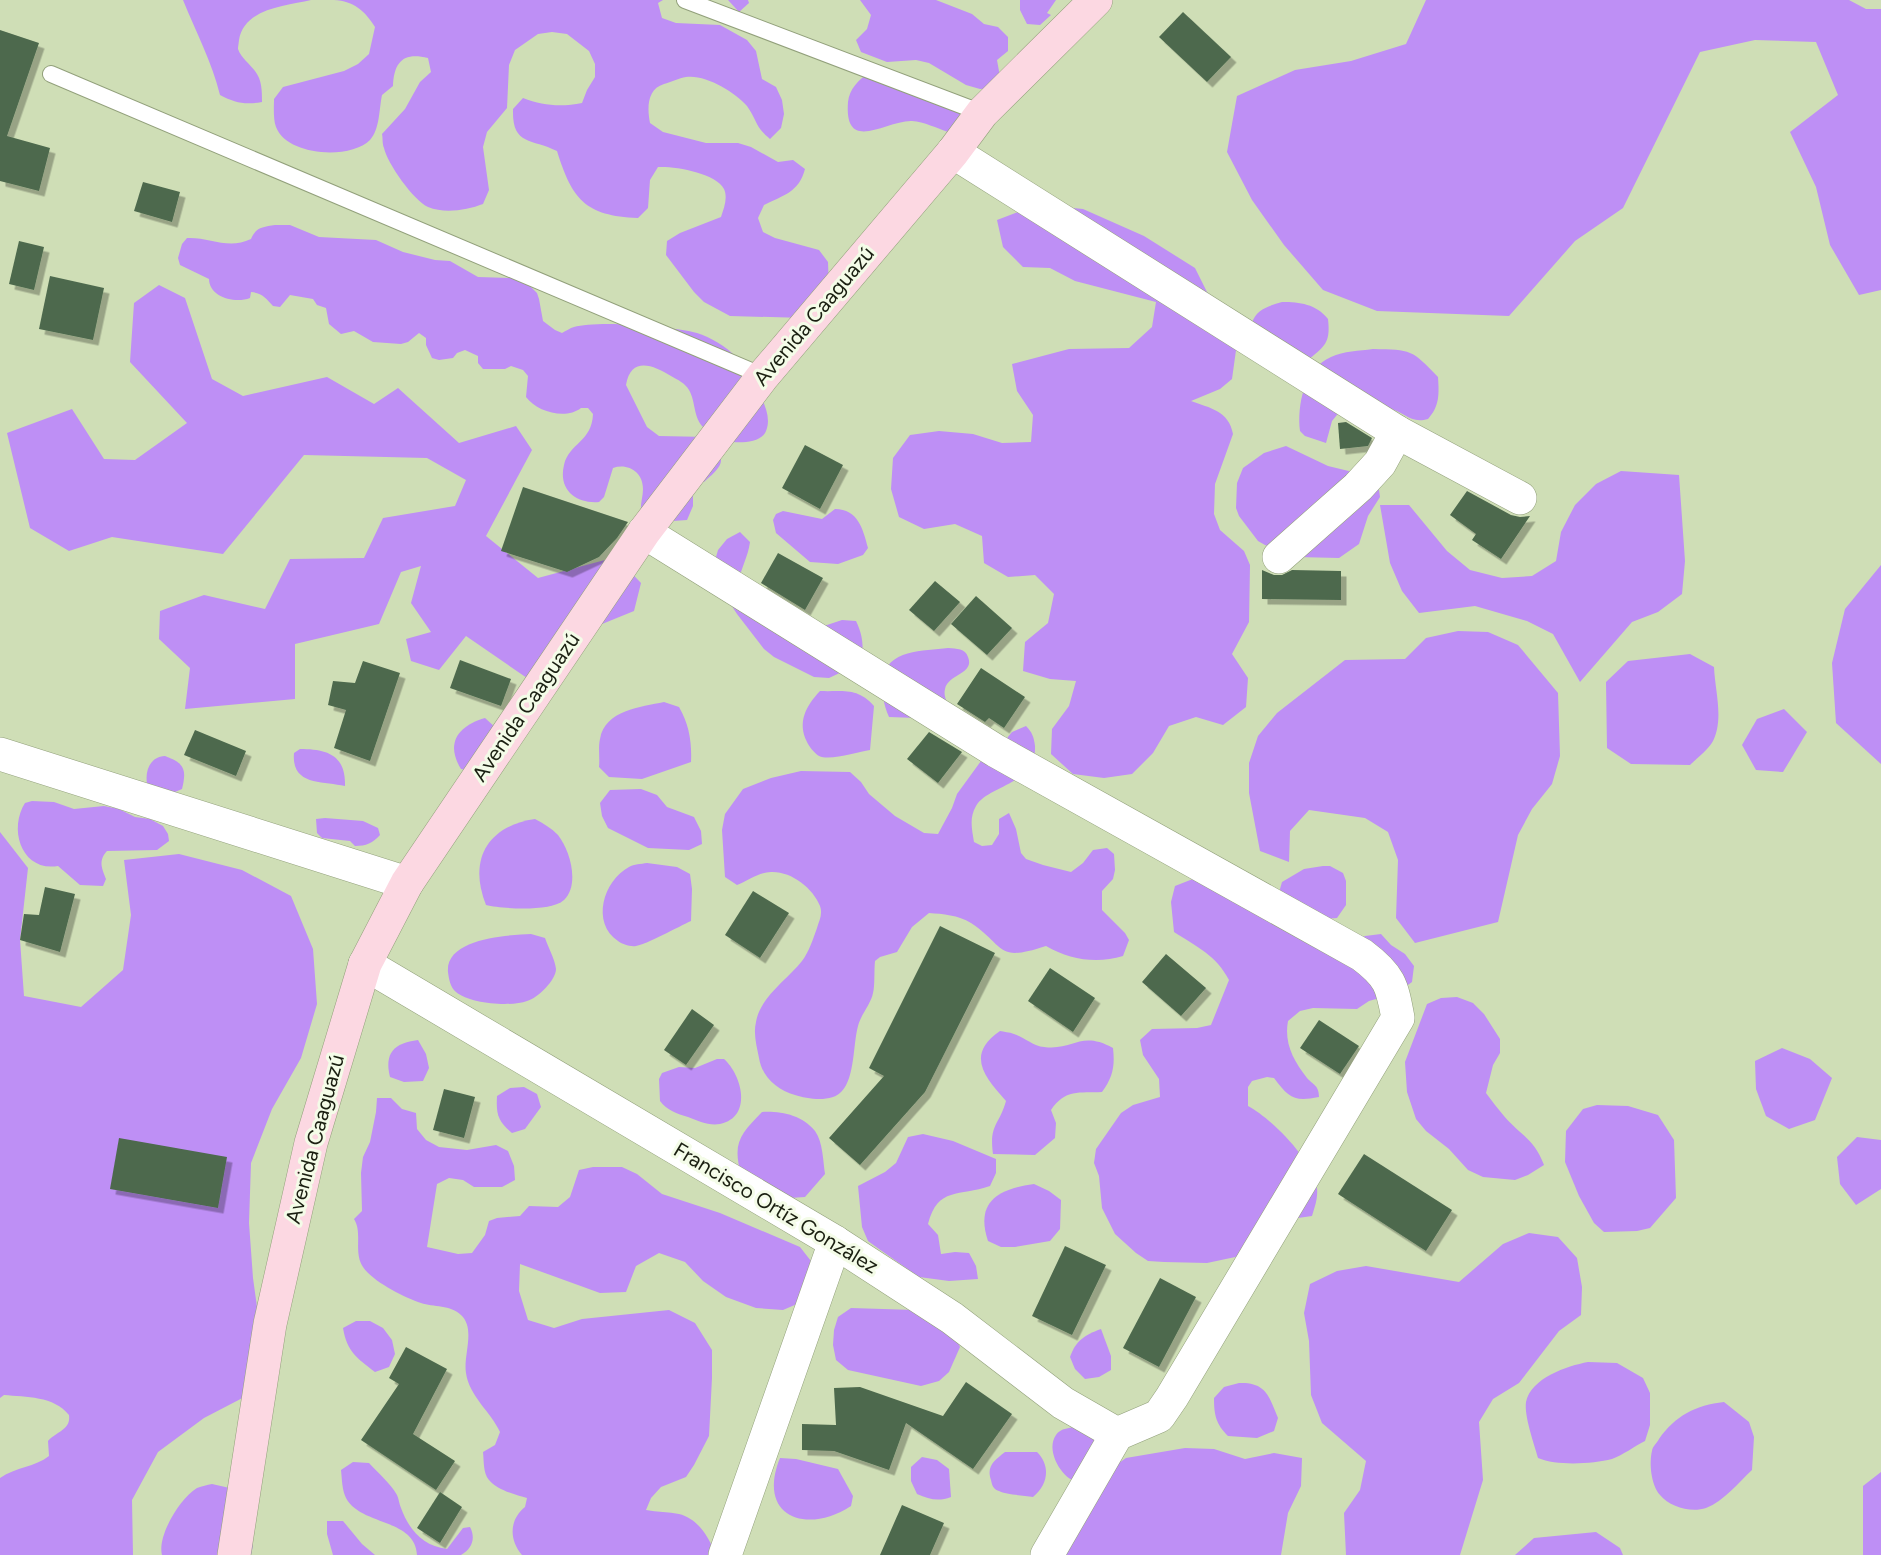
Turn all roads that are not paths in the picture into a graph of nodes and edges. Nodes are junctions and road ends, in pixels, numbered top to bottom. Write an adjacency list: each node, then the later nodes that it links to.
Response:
1 (685, 0): 4 (lane)
2 (1096, 0): 4 (street, Avenida Caaguazú)
3 (51, 74): 6 (lane)
4 (982, 113): 5 (street, Avenida Caaguazú)
5 (953, 152): 6 (street, Avenida Caaguazú); 7 (street)
6 (763, 376): 9 (street, Avenida Caaguazú)
7 (1397, 432): 8 (street); 10 (street)
8 (1520, 498)
9 (644, 532): 12 (street, Avenida Caaguazú); 15 (street)
10 (1279, 557)
11 (0, 754): 12 (street)
12 (407, 883): 13 (street, Avenida Caaguazú)
13 (365, 964): 14 (street, Francisco Ortíz González); 16 (street, Avenida Caaguazú)
14 (836, 1242): 15 (street, Francisco Ortíz González); 17 (street)
15 (1117, 1434): 18 (street)
16 (234, 1555)
17 (725, 1555)
18 (1047, 1555)

